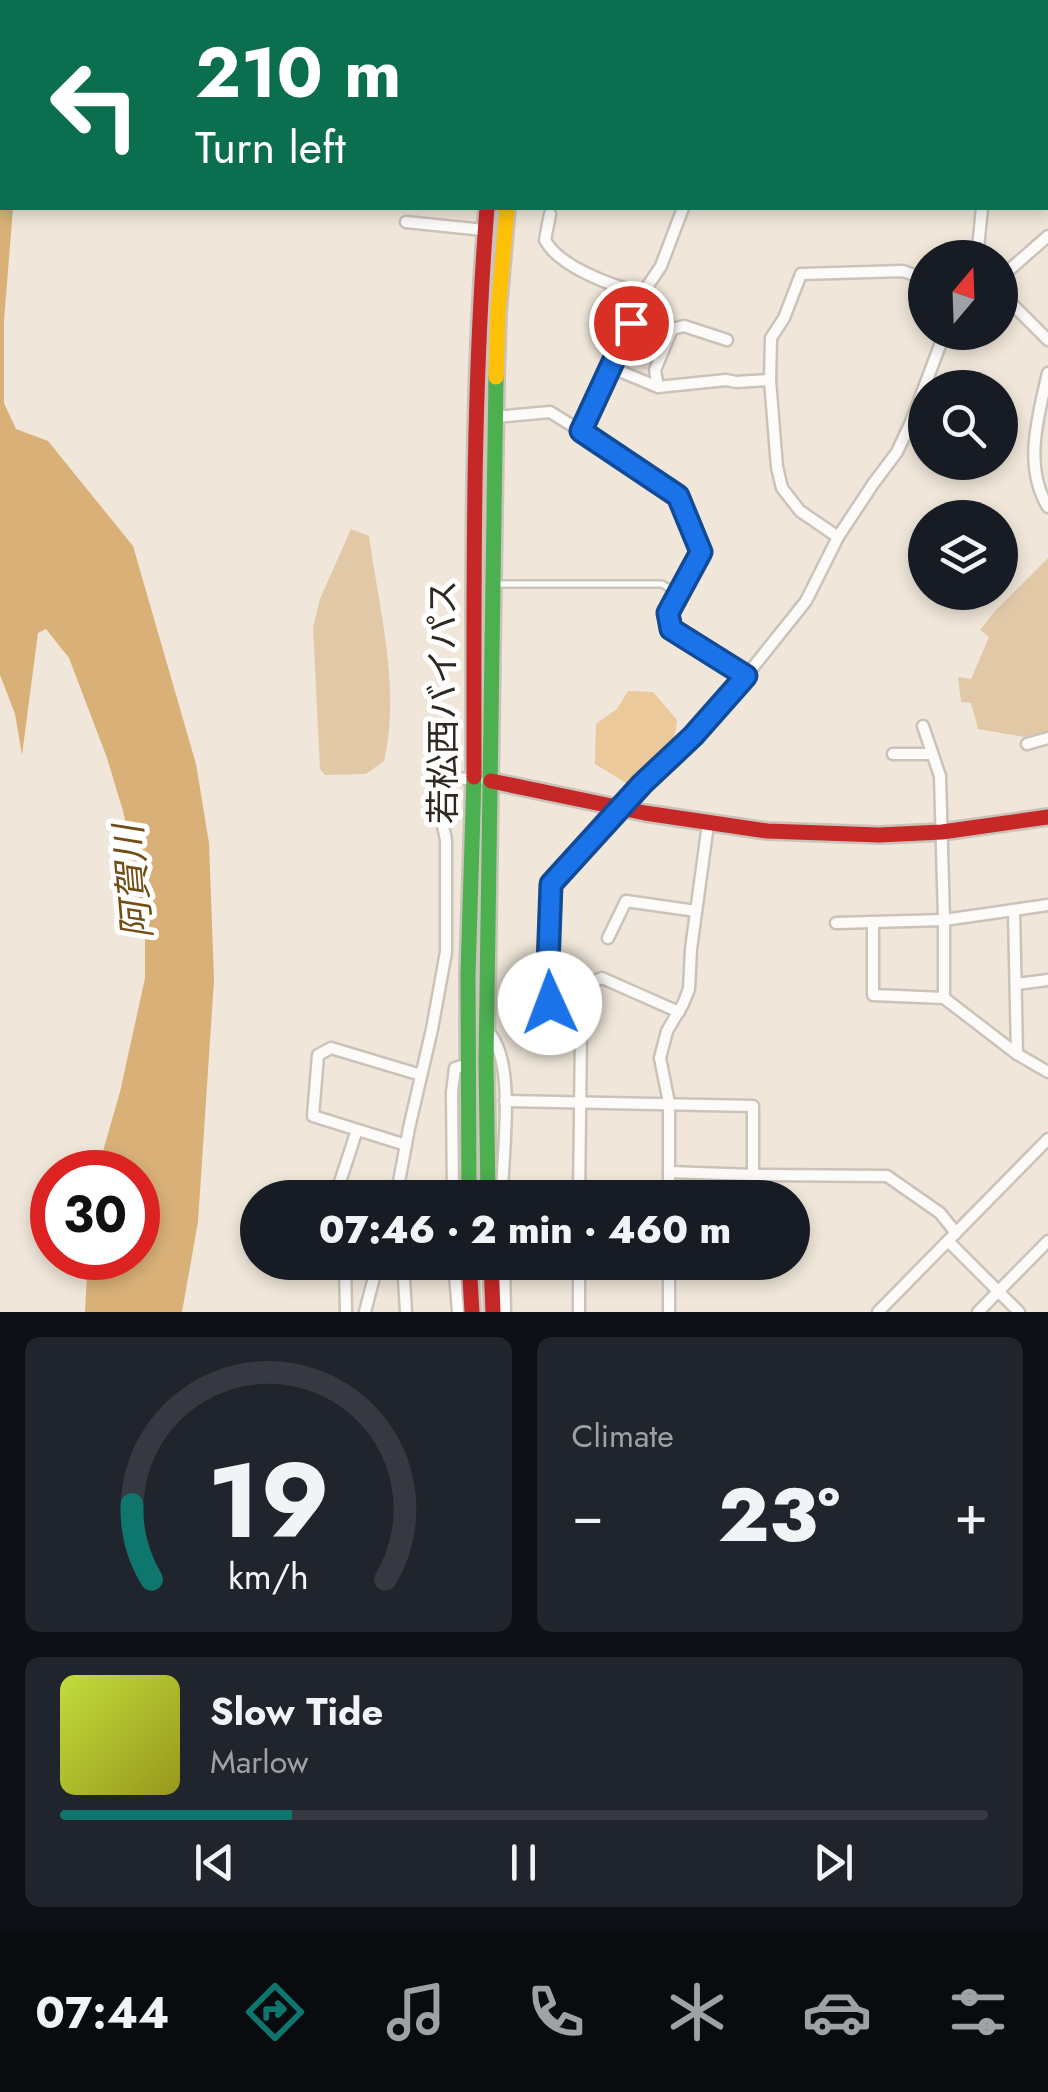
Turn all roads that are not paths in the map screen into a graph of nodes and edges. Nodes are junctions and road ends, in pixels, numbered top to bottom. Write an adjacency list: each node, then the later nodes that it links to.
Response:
1 (487, 210): 7 (main road, 若松西バイパス)
2 (507, 210): 21 (main road, 若松西バイパス)
3 (682, 210): 12 (street)
4 (982, 210): 9 (street)
5 (550, 214): 12 (street)
6 (406, 222): 7 (street)
7 (484, 230): 33 (main road, 若松西バイパス)
8 (1048, 236): 10 (street)
9 (978, 240)
10 (1018, 262)
11 (908, 273): 19 (street)
12 (643, 294): 17 (street)
13 (1018, 310): 15 (street)
14 (727, 340): 20 (street)
15 (1048, 340)
16 (938, 350): 24 (street)
17 (612, 368): 20 (street); 22 (street)
18 (1048, 373): 23 (street)
19 (770, 380): 20 (street); 24 (street)
20 (658, 387)
21 (496, 417): 22 (street); 25 (main road, 若松西バイパス)
22 (581, 431): 26 (street)
23 (1048, 507)
24 (838, 538): 27 (street)
25 (493, 584): 26 (lane); 33 (main road, 若松西バイパス)
26 (679, 594): 27 (street)
27 (746, 676): 34 (street)
28 (923, 726): 32 (street)
29 (1048, 738): 30 (street)
30 (1027, 744)
31 (893, 754): 32 (street)
32 (932, 754): 37 (street)
33 (483, 780): 34 (main road); 52 (main road, 若松西バイパス); 54 (main road, 若松西バイパス); 56 (street)
34 (620, 808): 36 (main road); 51 (street)
35 (1048, 817): 37 (main road)
36 (708, 824): 37 (main road); 40 (street)
37 (942, 832): 41 (street)
38 (1048, 905): 39 (street)
39 (1014, 911): 41 (street); 46 (street)
40 (696, 912): 44 (street); 50 (street)
41 (944, 920): 43 (street); 48 (street)
42 (836, 923): 43 (street)
43 (873, 923): 47 (street)
44 (608, 938)
45 (1048, 980): 46 (street)
46 (1017, 984): 53 (street)
47 (900, 996): 48 (street); 49 (street)
48 (944, 998): 53 (street)
49 (900, 1009)
50 (679, 1012): 51 (street); 59 (street)
51 (570, 1020): 58 (street)
52 (487, 1030): 57 (street); 69 (main road, 若松西バイパス)
53 (1018, 1054): 55 (street)
54 (470, 1064): 67 (street); 68 (main road, 若松西バイパス)
55 (1048, 1072)
56 (421, 1075): 60 (street); 62 (street)
57 (505, 1101): 58 (street); 70 (street)
58 (580, 1103): 59 (street); 71 (street)
59 (668, 1103): 63 (street); 64 (street)
60 (356, 1130): 62 (street); 65 (street)
61 (1048, 1138): 73 (street)
62 (406, 1145): 66 (street)
63 (669, 1172): 64 (street); 72 (street)
64 (753, 1176): 73 (street)
65 (341, 1180)
66 (399, 1180)
67 (452, 1180)
68 (469, 1180)
69 (488, 1180)
70 (503, 1180)
71 (579, 1180)
72 (669, 1180)
73 (952, 1237): 84 (street); 94 (street)
74 (1048, 1241): 84 (street)
75 (346, 1280): 85 (street)
76 (373, 1280): 86 (street)
77 (404, 1280): 87 (street)
78 (455, 1280): 88 (street)
79 (470, 1280): 89 (main road)
80 (492, 1280): 90 (main road)
81 (505, 1280): 91 (street)
82 (579, 1280): 92 (street)
83 (669, 1280): 93 (street)
84 (998, 1291): 95 (street); 96 (street)
85 (346, 1312)
86 (364, 1312)
87 (406, 1312)
88 (458, 1312)
89 (472, 1312)
90 (493, 1312)
91 (506, 1312)
92 (579, 1312)
93 (669, 1312)
94 (878, 1312)
95 (978, 1312)
96 (1019, 1312)

